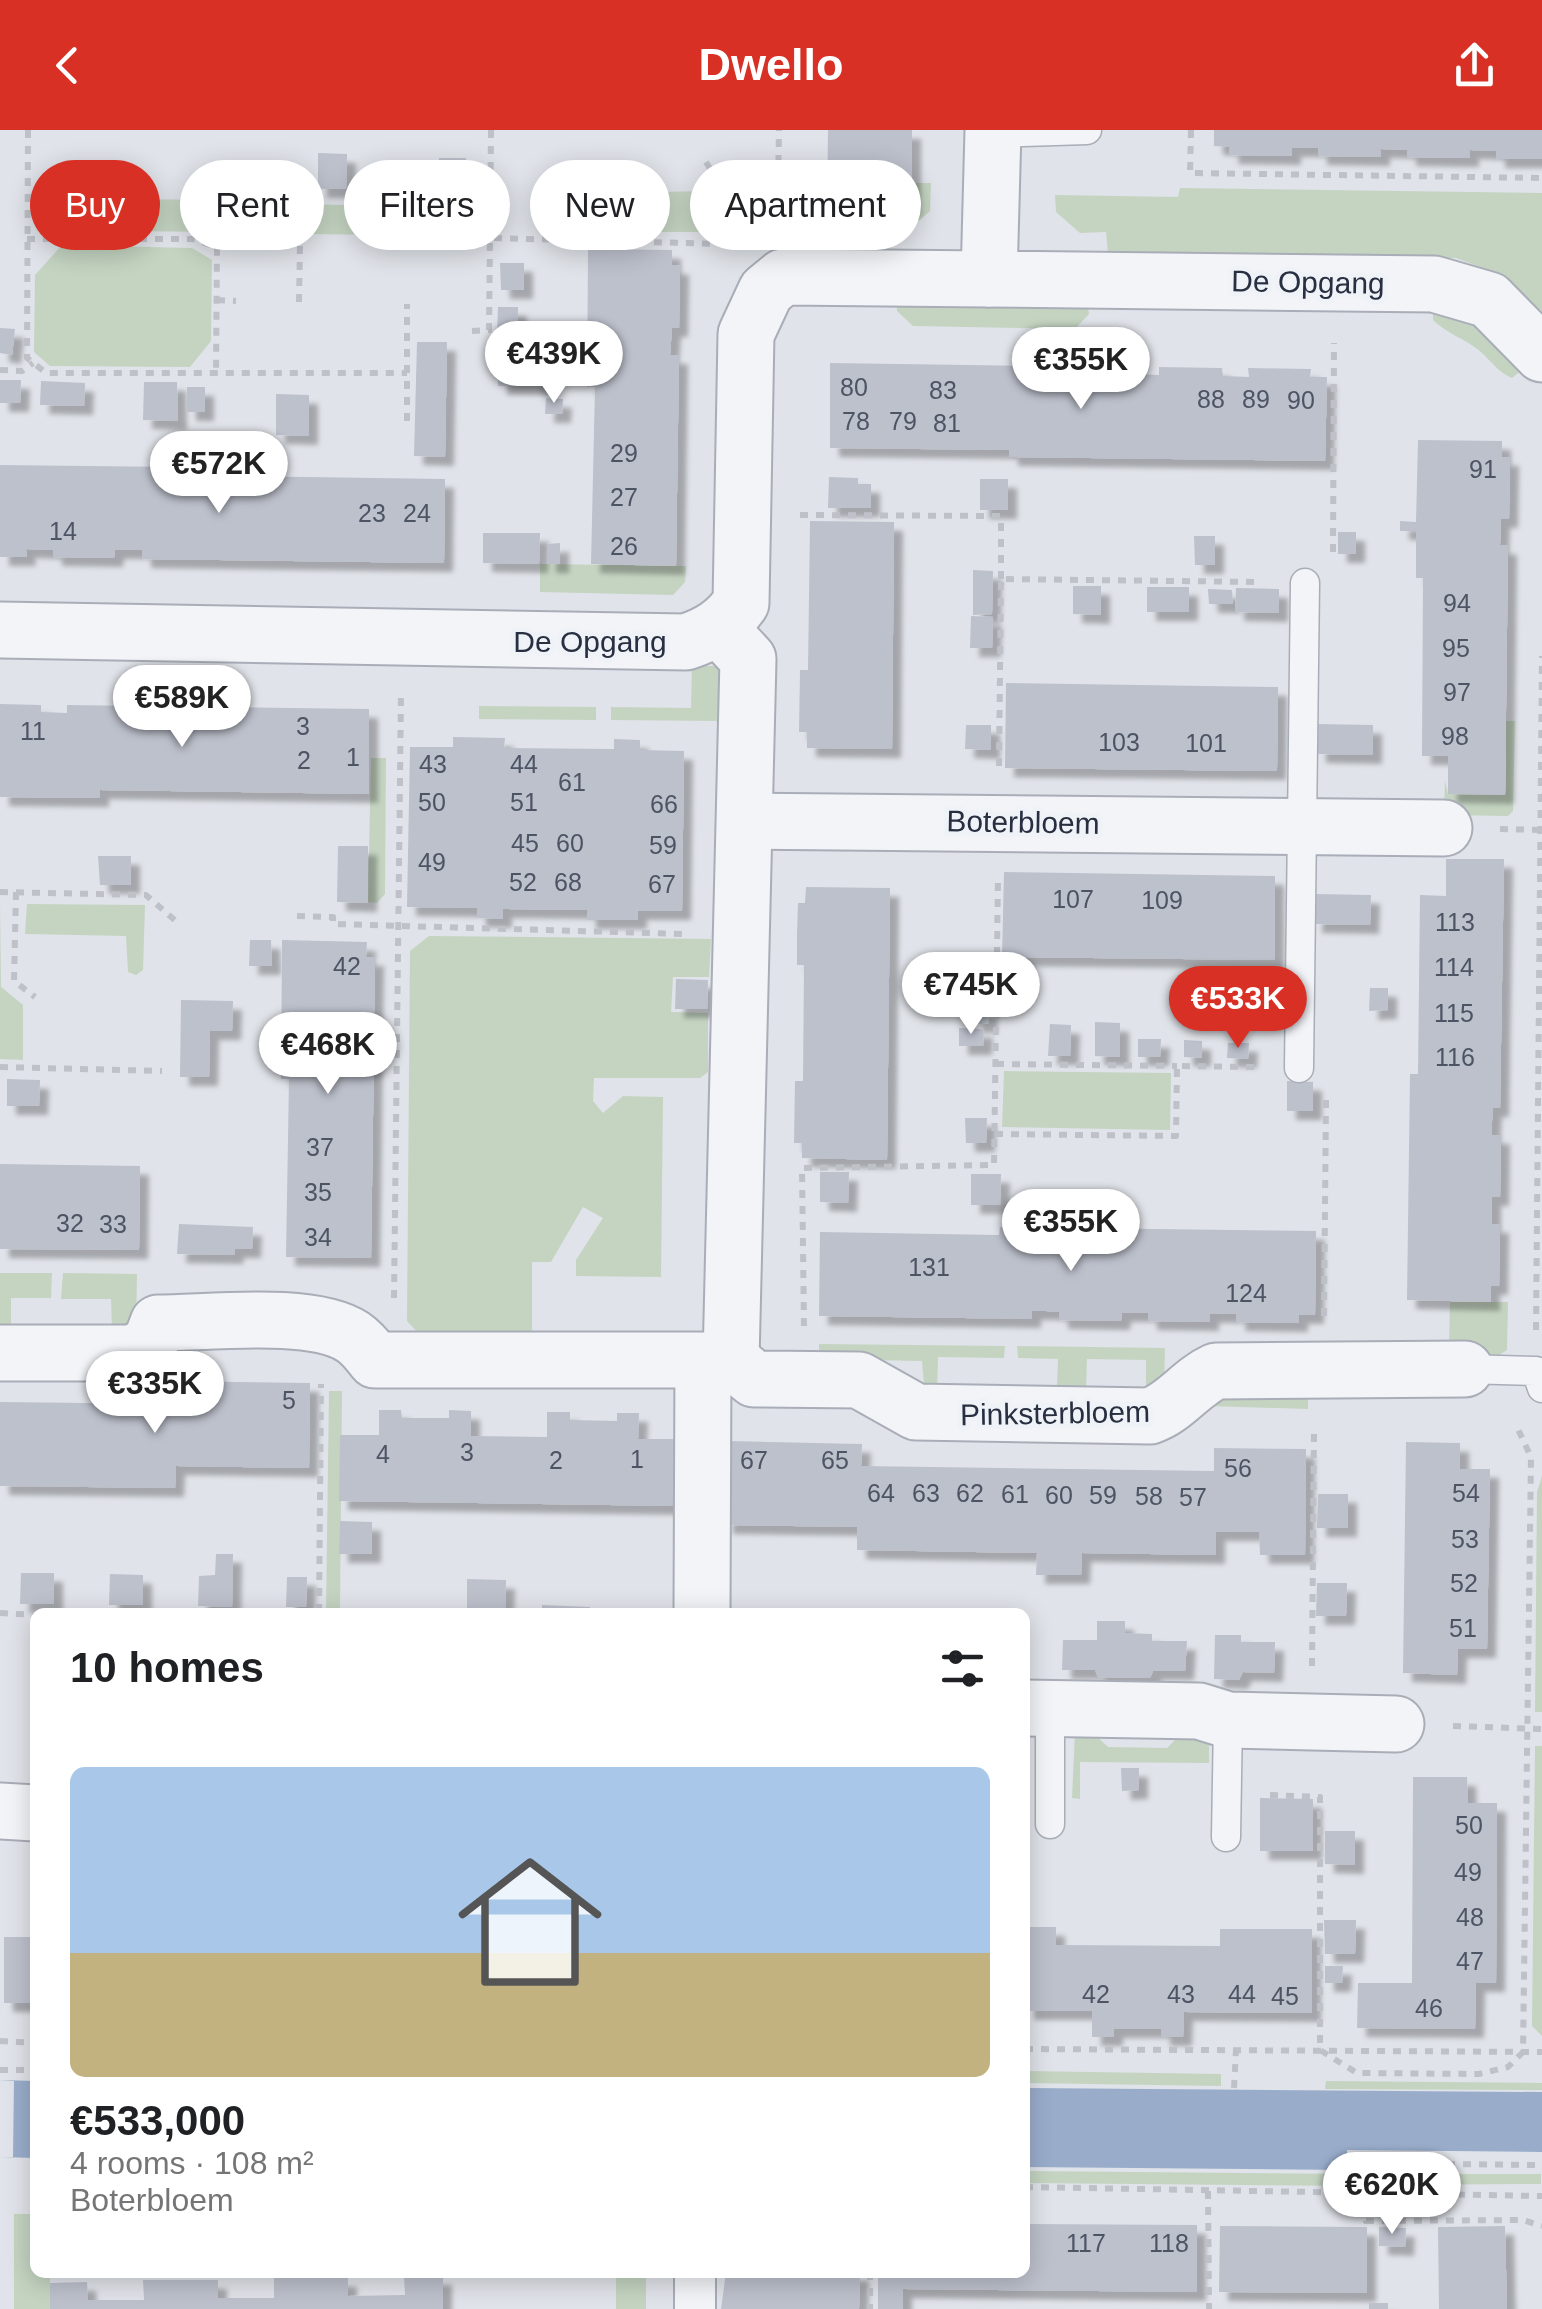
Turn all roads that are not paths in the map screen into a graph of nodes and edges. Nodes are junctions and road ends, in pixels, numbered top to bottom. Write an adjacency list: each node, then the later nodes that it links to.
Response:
1 (1088, 130): 2 (lane)
2 (993, 131): 3 (street)
3 (989, 278): 4 (street, De Opgang); 6 (street, De Opgang)
4 (1542, 354)
5 (1305, 583): 9 (lane)
6 (719, 628): 7 (street, De Opgang); 8 (street)
7 (0, 630)
8 (746, 821): 9 (street, Boterbloem); 13 (street)
9 (1300, 826): 10 (street, Boterbloem); 11 (lane)
10 (1444, 828)
11 (1299, 1068)
12 (0, 1353): 13 (street, Pinksterbloem)
13 (717, 1361): 14 (street, Pinksterbloem); 16 (street)
14 (1484, 1370): 15 (lane)
15 (1539, 1379)
16 (702, 1608)
17 (1038, 1708): 18 (street); 22 (lane)
18 (1228, 1720): 19 (street); 23 (lane)
19 (1396, 1724)
20 (0, 1812): 21 (street)
21 (30, 1813)
22 (1050, 1824)
23 (1226, 1837)
24 (695, 2278): 25 (street)
25 (695, 2309)

